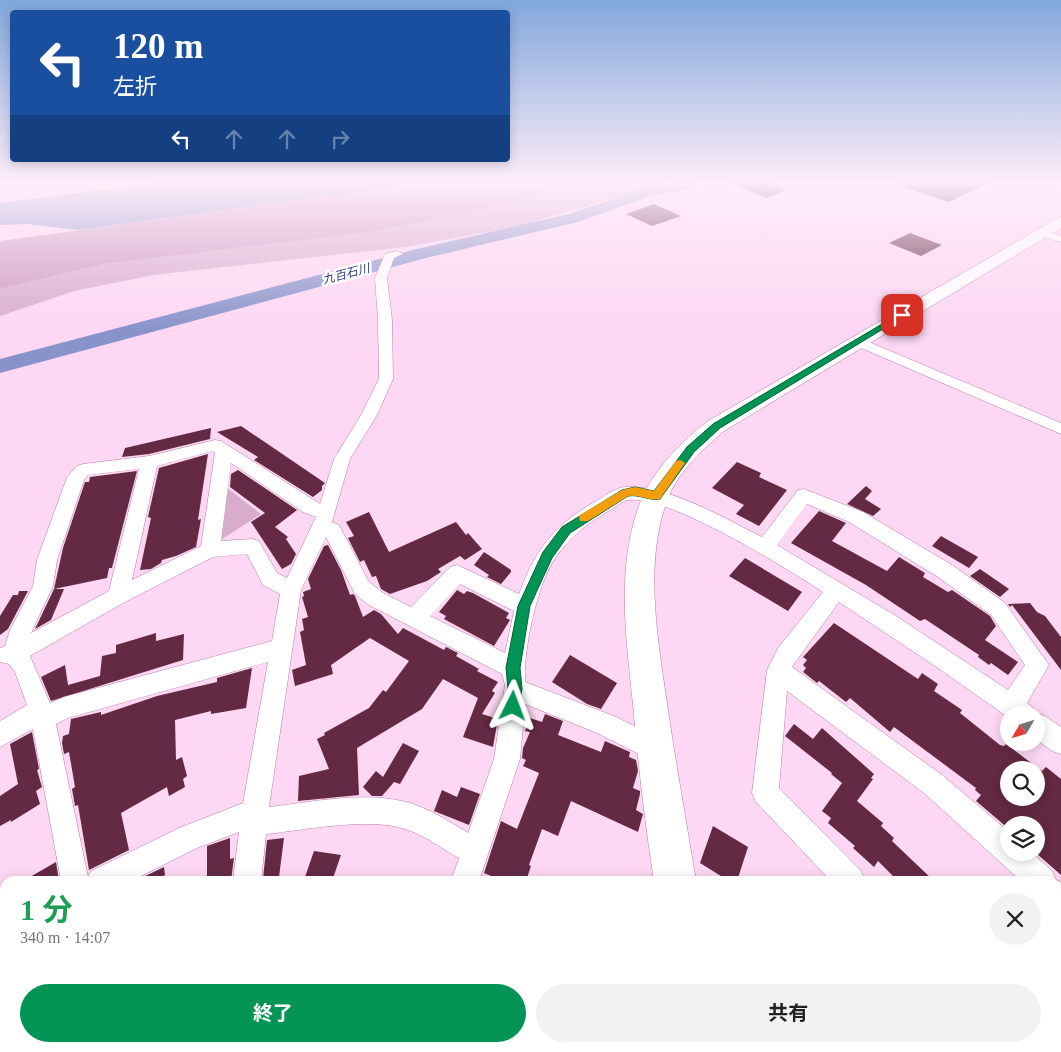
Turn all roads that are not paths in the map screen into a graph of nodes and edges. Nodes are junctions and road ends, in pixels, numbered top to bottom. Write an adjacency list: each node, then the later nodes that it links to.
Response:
1 (1042, 233): 2 (street); 4 (street)
2 (1061, 239)
3 (390, 260): 9 (street)
4 (857, 341): 5 (street); 8 (street)
5 (1061, 429)
6 (224, 451): 7 (street); 9 (street); 11 (street)
7 (149, 462): 14 (street); 18 (street)
8 (656, 496): 10 (street); 15 (street); 27 (street)
9 (323, 520): 12 (street); 16 (street)
10 (764, 548): 13 (street); 22 (street)
11 (210, 550): 12 (street); 14 (street)
12 (291, 590): 17 (street)
13 (836, 590): 19 (street); 21 (street)
14 (118, 596): 18 (street)
15 (524, 606): 16 (street); 20 (street)
16 (415, 617): 20 (street)
17 (282, 648): 23 (street); 28 (street)
18 (9, 654): 23 (street)
19 (778, 670): 29 (street); 37 (street)
20 (514, 679): 27 (street); 30 (street)
21 (1012, 706)
22 (1020, 706)
23 (42, 714): 25 (street); 32 (street)
24 (1045, 730): 26 (street)
25 (0, 735)
26 (1061, 742)
27 (655, 750): 36 (street)
28 (255, 817): 30 (street); 33 (street); 34 (street)
29 (1000, 844)
30 (476, 852): 35 (street)
31 (1019, 861): 38 (street)
32 (74, 876)
33 (111, 876)
34 (247, 876)
35 (468, 876)
36 (674, 876)
37 (846, 876)
38 (1036, 876)

